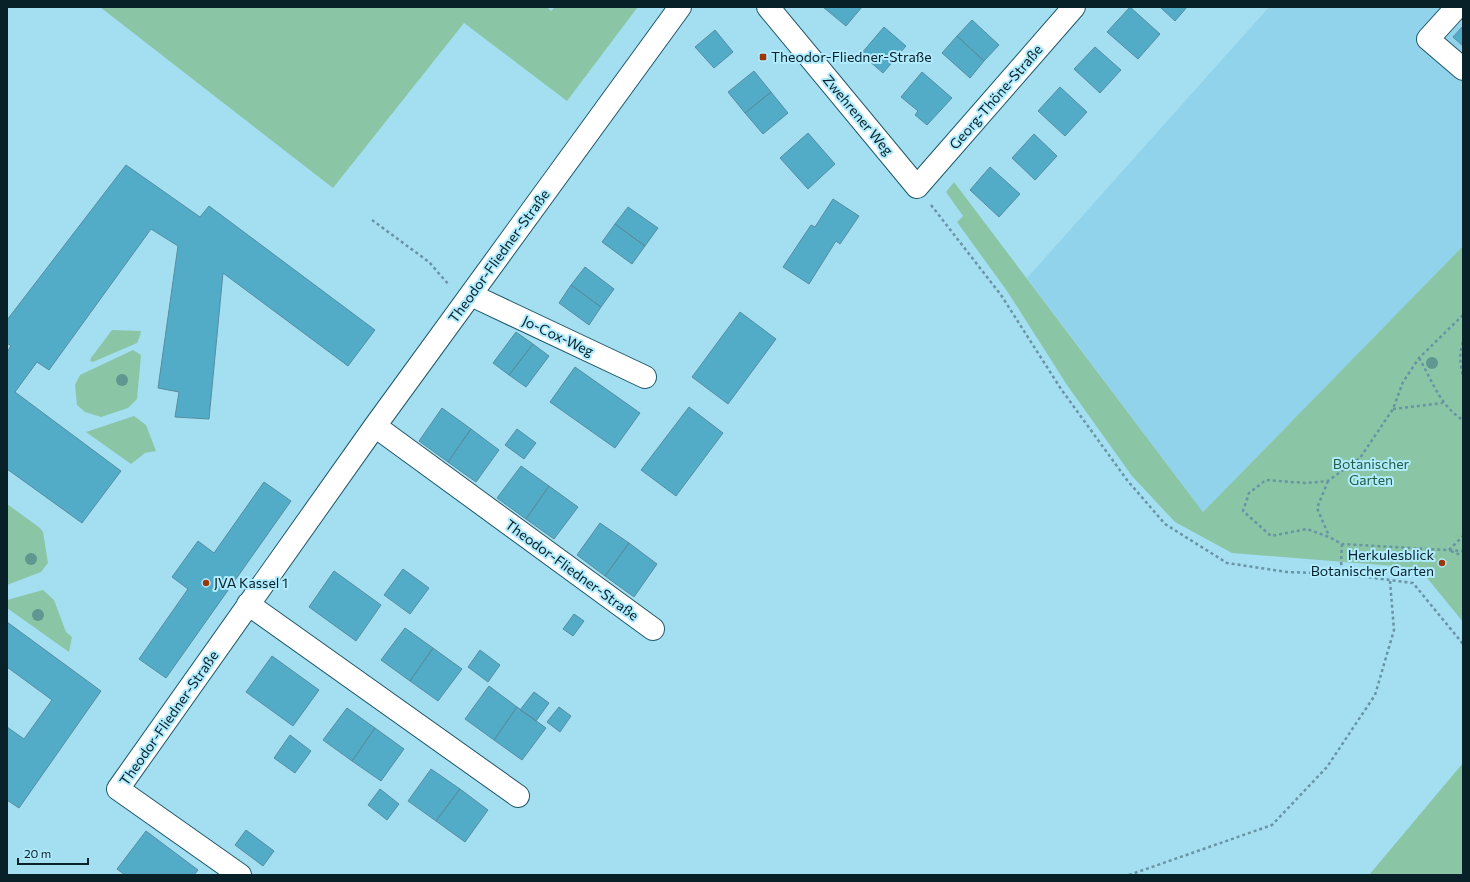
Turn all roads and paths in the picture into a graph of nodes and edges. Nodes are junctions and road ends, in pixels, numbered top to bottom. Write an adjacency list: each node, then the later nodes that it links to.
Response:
1 (680, 7): 8 (street, Theodor-Fliedner-Straße)
2 (768, 7): 6 (street, Zwehrener Weg)
3 (1074, 7): 6 (street, Georg-Thöne-Straße)
4 (1457, 7): 5 (street)
5 (1463, 69)
6 (917, 187): 25 (path)
7 (372, 220): 8 (path)
8 (468, 299): 13 (street, Jo-Cox-Weg); 17 (street, Theodor-Fliedner-Straße)
9 (1463, 316): 11 (path)
10 (1463, 342): 12 (path)
11 (1419, 358): 14 (path); 15 (path)
12 (1463, 376)
13 (645, 377)
14 (1443, 402): 15 (path); 16 (path)
15 (1393, 409): 18 (path)
16 (1463, 420)
17 (375, 426): 27 (street, Theodor-Fliedner-Straße); 28 (street, Theodor-Fliedner-Straße)
18 (1328, 481): 20 (path); 20 (path)
19 (1463, 536): 22 (path)
20 (1330, 537): 21 (path)
21 (1342, 544): 22 (path); 25 (path)
22 (1449, 550): 23 (path); 24 (path)
23 (1463, 551)
24 (1463, 556)
25 (1343, 574): 26 (path)
26 (1390, 581): 29 (path); 32 (path)
27 (248, 604): 30 (street); 31 (street, Theodor-Fliedner-Straße)
28 (653, 629)
29 (1463, 644)
30 (518, 796)
31 (240, 875)
32 (1129, 875)

